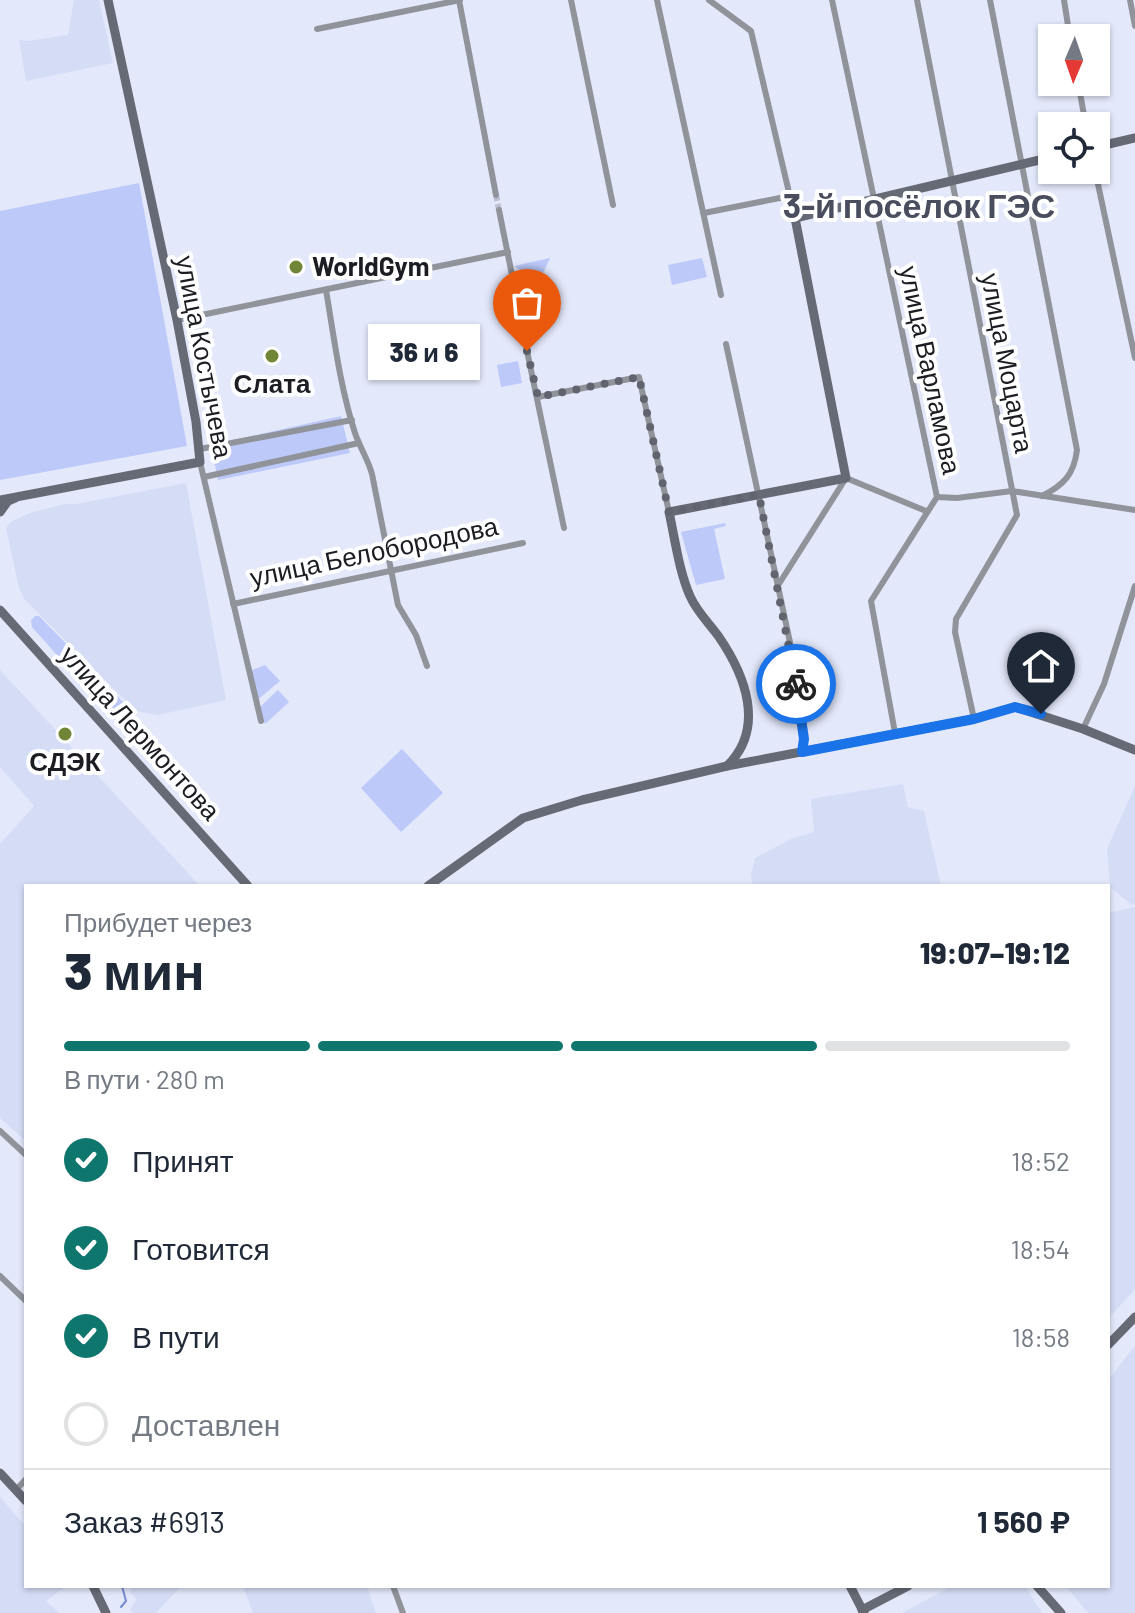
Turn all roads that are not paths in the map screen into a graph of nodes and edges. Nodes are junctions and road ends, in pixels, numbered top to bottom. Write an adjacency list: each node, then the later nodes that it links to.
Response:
1 (108, 0): 30 (street, улица Костычева)
2 (459, 0): 13 (street); 20 (street)
3 (571, 0): 23 (street)
4 (657, 0): 25 (street)
5 (709, 0): 21 (street)
6 (832, 0): 22 (street, улица Варламова)
7 (917, 0): 18 (street, улица Моцарта)
8 (990, 0): 17 (street)
9 (1064, 0): 11 (street)
10 (1130, 0): 12 (street)
11 (1068, 24)
12 (1135, 26)
13 (317, 29)
14 (1135, 138): 15 (street)
15 (1110, 144)
16 (1038, 160): 17 (street)
17 (1022, 164): 18 (street); 45 (street)
18 (951, 182): 22 (street); 42 (street, улица Моцарта)
19 (1098, 184): 34 (street)
20 (496, 195)
21 (790, 196): 25 (street); 26 (street)
22 (873, 199): 26 (street); 46 (street, улица Варламова)
23 (613, 205)
24 (499, 210): 27 (street)
25 (704, 213): 29 (street)
26 (795, 218): 41 (street)
27 (508, 252): 28 (street); 31 (street)
28 (326, 290): 30 (street); 36 (street)
29 (721, 295)
30 (177, 320): 38 (street, улица Костычева)
31 (523, 330)
32 (726, 344): 44 (street)
33 (527, 351): 35 (street)
34 (1135, 358)
35 (538, 397): 51 (street); 52 (street)
36 (352, 420): 37 (street); 38 (street)
37 (359, 443): 40 (street); 54 (street)
38 (200, 449): 39 (street, улица Костычева)
39 (200, 462): 40 (street, улица Костычева); 43 (street)
40 (204, 477): 57 (street, улица Костычева)
41 (846, 478): 44 (street); 49 (street); 56 (street)
42 (1012, 491): 45 (street); 46 (street); 60 (street, улица Моцарта)
43 (21, 495): 47 (street); 50 (street)
44 (759, 495): 51 (street); 56 (street)
45 (1042, 496): 48 (street)
46 (937, 497): 49 (street, улица Варламова)
47 (0, 500)
48 (1135, 510)
49 (926, 511): 63 (street, улица Варламова)
50 (0, 512)
51 (669, 512): 66 (street)
52 (564, 528)
53 (523, 543): 54 (street, улица Белобородова)
54 (391, 570): 57 (street, улица Белобородова); 59 (street)
55 (1135, 586): 62 (street)
56 (777, 587): 65 (street)
57 (233, 604): 61 (street, улица Костычева)
58 (0, 610): 67 (street, улица Лермонтова)
59 (427, 666)
60 (974, 719): 62 (street); 63 (street)
61 (261, 721)
62 (1083, 729): 64 (street)
63 (895, 733): 65 (street)
64 (1135, 750)
65 (802, 752): 66 (street)
66 (727, 766): 68 (street)
67 (246, 884)
68 (431, 884)
69 (0, 1131): 70 (street)
70 (24, 1153)
71 (0, 1276): 72 (street)
72 (24, 1299)
73 (1135, 1317): 74 (street)
74 (1110, 1343)
75 (0, 1473): 77 (street)
76 (24, 1481): 77 (street)
77 (16, 1490): 78 (street)
78 (24, 1499)
79 (94, 1588): 85 (street)
80 (394, 1588): 86 (street)
81 (851, 1588): 84 (street)
82 (905, 1588): 84 (street)
83 (1039, 1588): 87 (street)
84 (863, 1612)
85 (106, 1613)
86 (403, 1613)
87 (1061, 1613)

